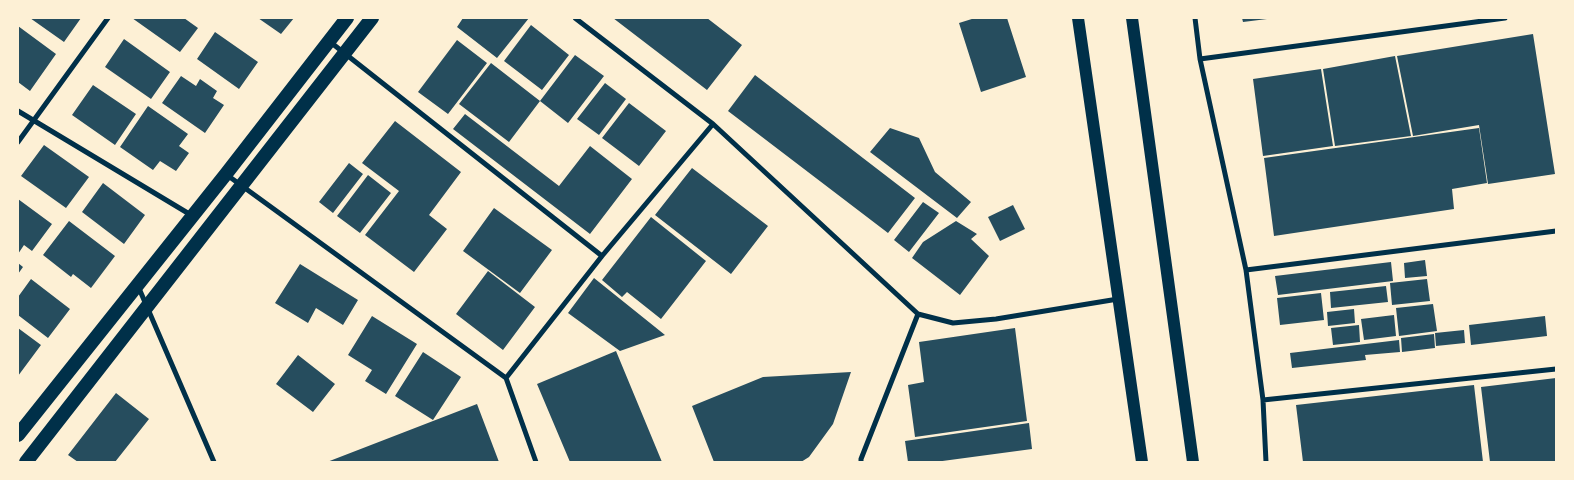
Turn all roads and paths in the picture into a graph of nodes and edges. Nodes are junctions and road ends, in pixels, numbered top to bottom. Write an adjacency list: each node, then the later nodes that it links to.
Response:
1 (108, 18): 13 (street)
2 (347, 18): 9 (highway)
3 (372, 18): 10 (highway)
4 (575, 18): 14 (street)
5 (1078, 18): 23 (main road)
6 (1132, 18): 36 (main road)
7 (1196, 18): 11 (street)
8 (1505, 18): 11 (street)
9 (329, 41): 10 (street); 16 (highway)
10 (344, 53): 17 (highway); 20 (street)
11 (1200, 59): 21 (street)
12 (18, 111): 13 (street)
13 (34, 121): 15 (street); 18 (street)
14 (713, 124): 20 (street); 25 (street)
15 (18, 142)
16 (226, 174): 17 (street); 18 (highway)
17 (242, 186): 24 (highway); 27 (street)
18 (192, 216): 22 (highway)
19 (1556, 231): 21 (street)
20 (602, 256): 27 (street)
21 (1246, 270): 28 (street)
22 (137, 285): 24 (street); 29 (highway)
23 (1118, 299): 25 (street); 35 (main road)
24 (147, 308): 31 (highway); 32 (street)
25 (918, 314): 30 (street)
26 (1556, 369): 28 (street)
27 (506, 378): 33 (street)
28 (1263, 400): 37 (street)
29 (18, 435)
30 (861, 461): 34 (street)
31 (26, 462)
32 (214, 462)
33 (536, 462)
34 (853, 462)
35 (1142, 462)
36 (1193, 462)
37 (1266, 462)

